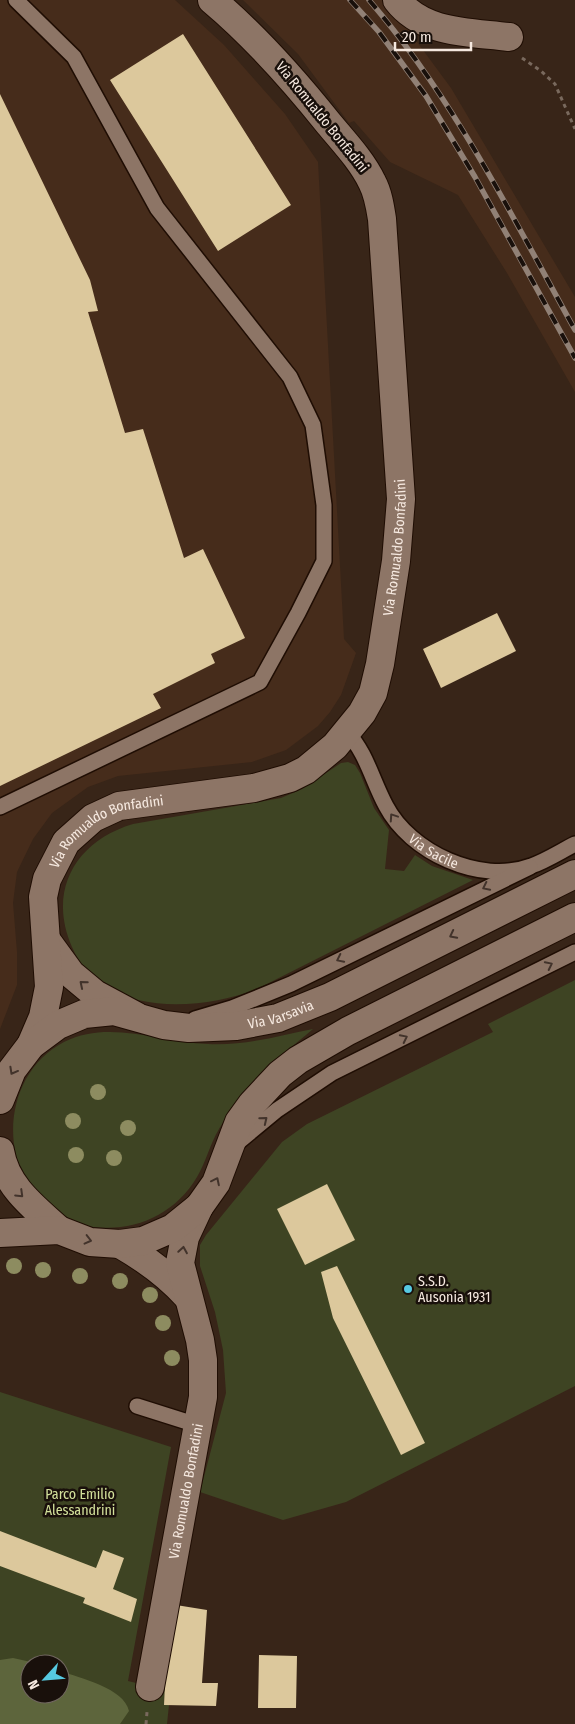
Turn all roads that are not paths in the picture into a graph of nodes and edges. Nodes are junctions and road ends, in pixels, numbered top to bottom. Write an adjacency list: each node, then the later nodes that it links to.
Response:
1 (16, 0): 6 (lane)
2 (212, 0): 5 (street, Via Romualdo Bonfadini)
3 (398, 0): 4 (street)
4 (508, 37)
5 (347, 732): 8 (lane, Via Sacile, one-way to 5); 11 (street, Via Romualdo Bonfadini)
6 (0, 807)
7 (575, 844): 8 (lane, Via Sacile)
8 (530, 867): 13 (lane, one-way to 13)
9 (575, 874): 13 (street, Via Varsavia, one-way to 13)
10 (575, 917): 17 (street)
11 (47, 941): 13 (street, Via Romualdo Bonfadini, one-way to 11); 14 (street, Via Romualdo Bonfadini)
12 (575, 952): 17 (lane, one-way to 12)
13 (151, 1021): 14 (street, Via Varsavia)
14 (31, 1045): 15 (street, Via Varsavia, one-way to 15)
15 (0, 1100)
16 (0, 1151): 19 (street, one-way to 19)
17 (227, 1152): 18 (street, one-way to 17)
18 (199, 1207): 21 (street); 22 (street, Via Romualdo Bonfadini, one-way to 18)
19 (58, 1230): 20 (street); 21 (street, one-way to 21)
20 (0, 1233)
21 (120, 1244): 22 (street)
22 (188, 1296): 24 (street, Via Romualdo Bonfadini)
23 (137, 1406): 24 (lane)
24 (197, 1425): 25 (street, Via Romualdo Bonfadini)
25 (150, 1687)

